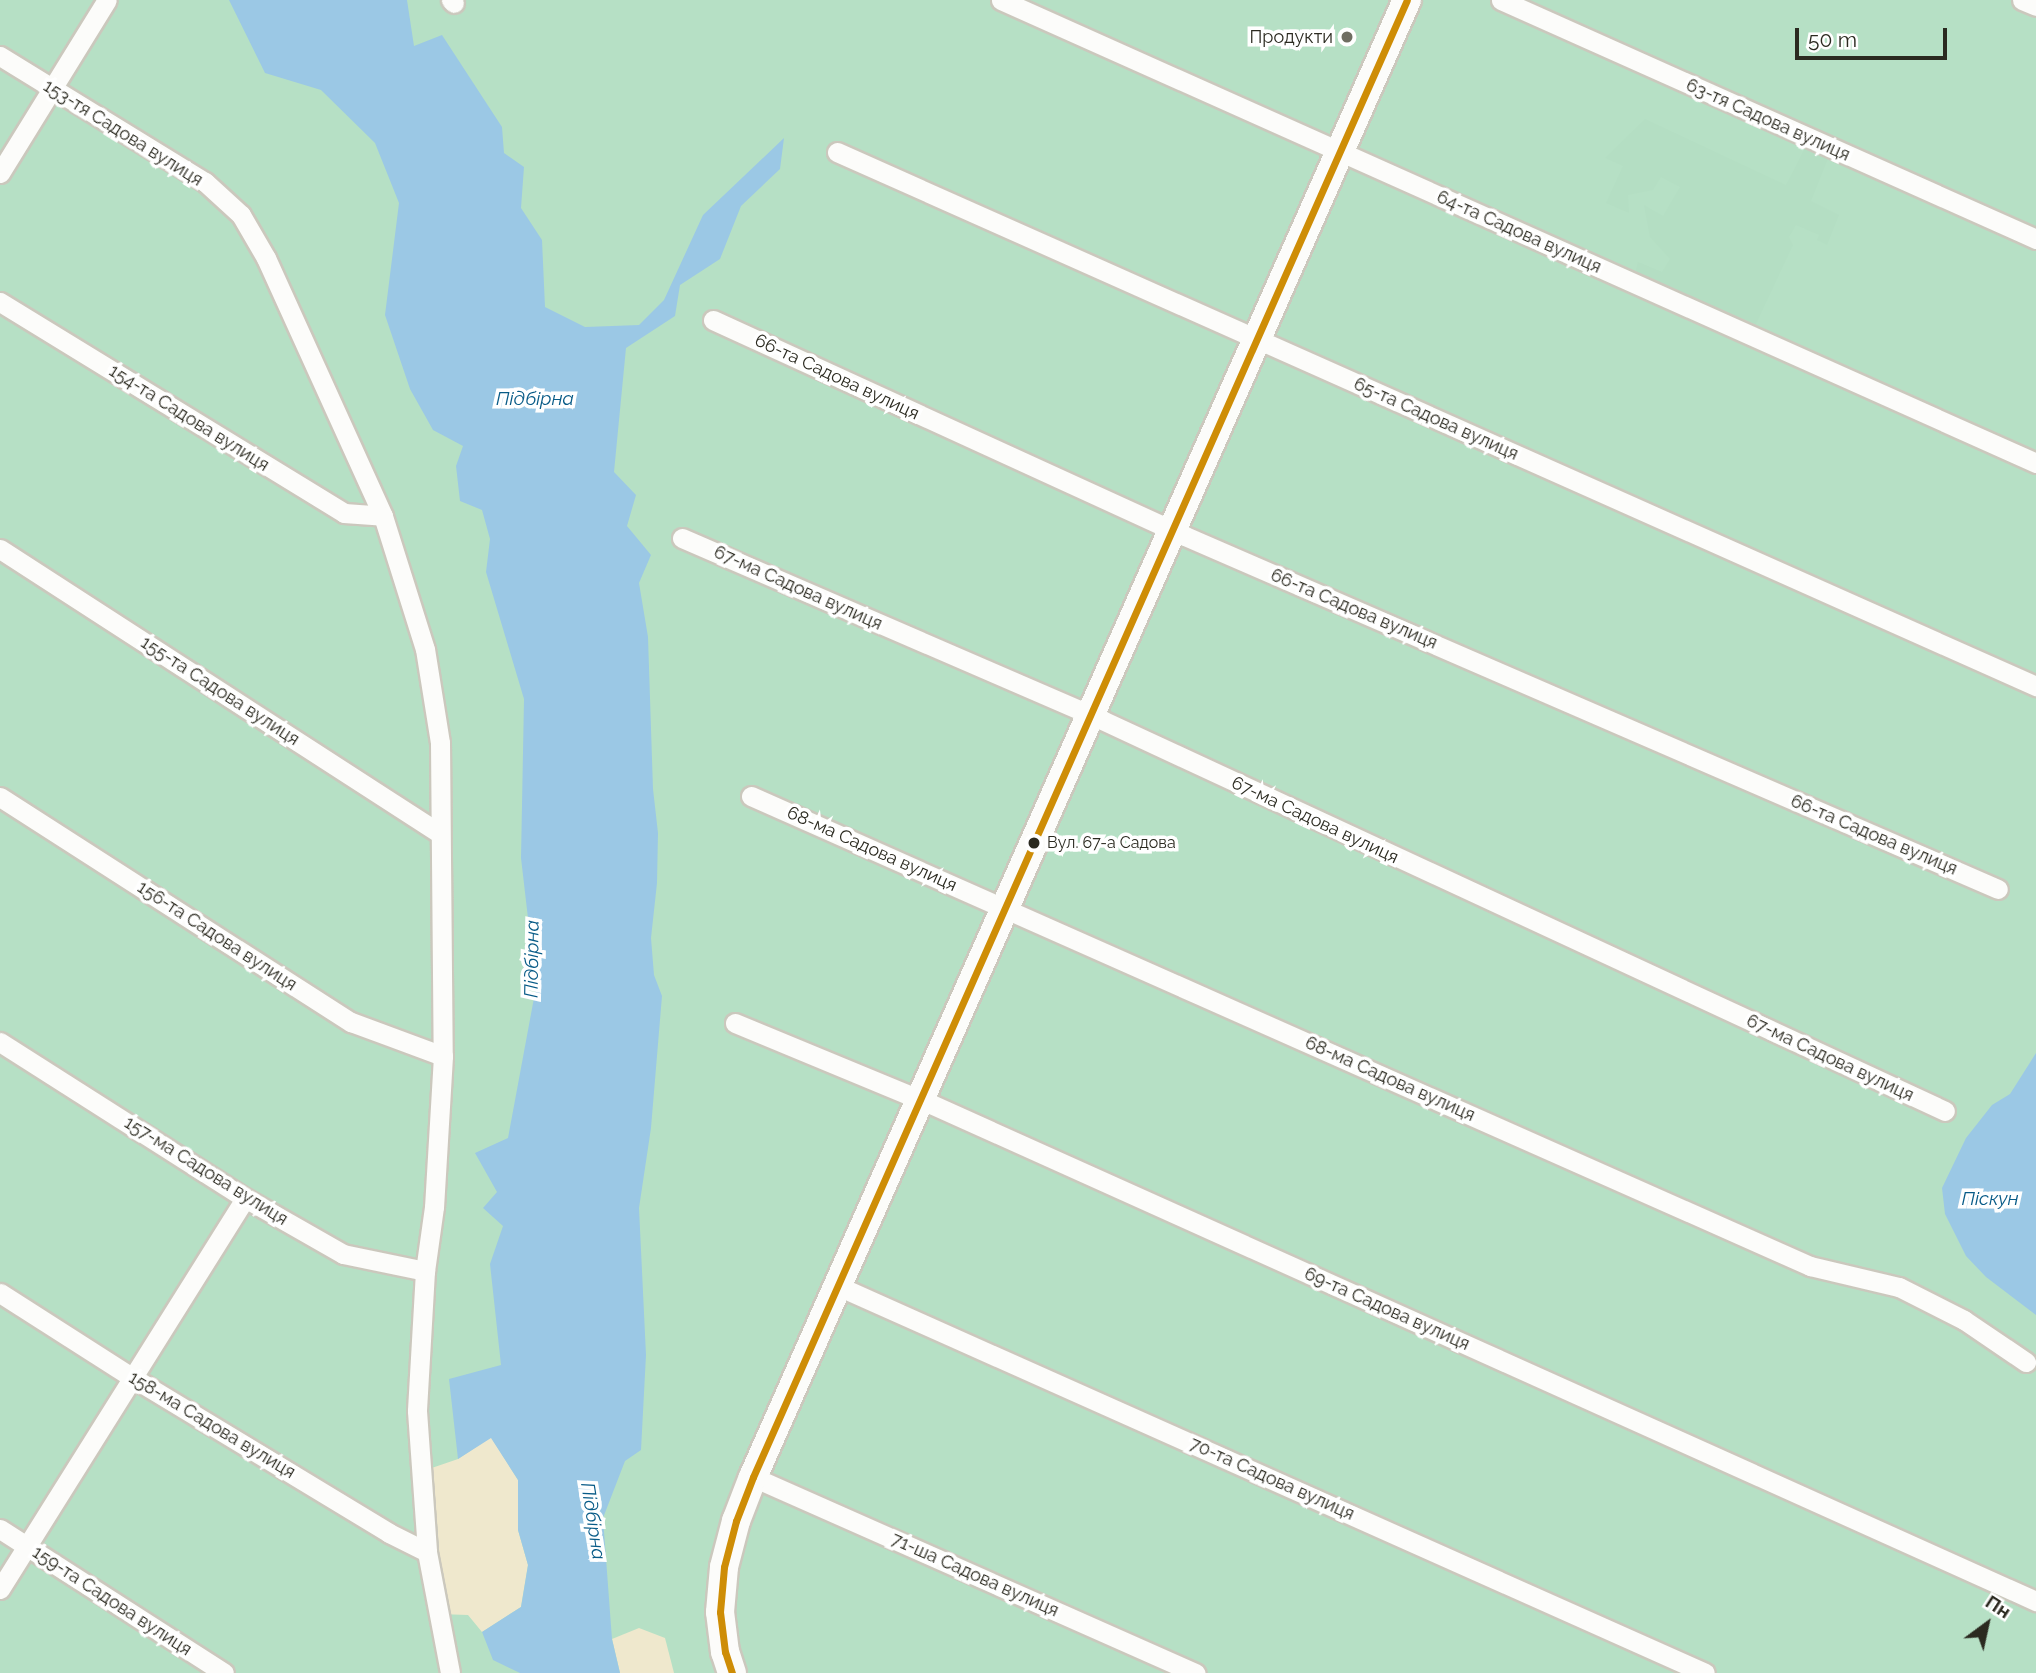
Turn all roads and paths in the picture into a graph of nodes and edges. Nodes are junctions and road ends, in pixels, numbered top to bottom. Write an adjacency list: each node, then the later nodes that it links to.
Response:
1 (107, 0): 8 (street)
2 (1002, 0): 10 (street, 64-та Садова вулиця)
3 (1407, 0): 10 (street)
4 (1501, 0): 12 (street, 63-тя Садова вулиця)
5 (2022, 0): 6 (street)
6 (2036, 6)
7 (0, 56): 8 (street, 153-тя Садова вулиця)
8 (52, 90): 11 (street); 17 (street, 153-тя Садова вулиця)
9 (837, 152): 15 (street, 65-та Садова вулиця)
10 (1341, 152): 15 (street); 16 (street, 64-та Садова вулиця)
11 (0, 173)
12 (2036, 239)
13 (0, 302): 17 (street, 154-та Садова вулиця)
14 (713, 320): 18 (street, 66-та Садова вулиця)
15 (1259, 340): 18 (street); 21 (street, 65-та Садова вулиця)
16 (2036, 463)
17 (383, 516): 25 (street, 153-тя Садова вулиця)
18 (1173, 530): 22 (street); 26 (street, 66-та Садова вулиця)
19 (682, 538): 22 (street, 67-ма Садова вулиця)
20 (0, 549): 25 (street, 155-та Садова вулиця)
21 (2036, 686)
22 (1090, 715): 27 (street); 32 (street, 67-ма Садова вулиця)
23 (751, 796): 27 (street, 68-ма Садова вулиця)
24 (0, 797): 30 (street, 156-та Садова вулиця)
25 (439, 833): 30 (street, 153-тя Садова вулиця)
26 (1998, 889)
27 (1004, 907): 31 (street); 37 (street, 68-ма Садова вулиця)
28 (735, 1023): 31 (street, 69-та Садова вулиця)
29 (0, 1042): 33 (street, 157-ма Садова вулиця)
30 (443, 1056): 34 (street, 153-тя Садова вулиця)
31 (920, 1100): 35 (street); 44 (street, 69-та Садова вулиця)
32 (1944, 1111)
33 (245, 1198): 34 (street, 157-ма Садова вулиця); 38 (street)
34 (425, 1271): 42 (street, 153-тя Садова вулиця)
35 (838, 1286): 39 (street); 49 (street, 70-та Садова вулиця)
36 (0, 1293): 38 (street, 158-ма Садова вулиця)
37 (2026, 1362)
38 (130, 1376): 41 (street); 42 (street, 158-ма Садова вулиця)
39 (753, 1477): 47 (street); 48 (street, 71-ша Садова вулиця)
40 (0, 1529): 41 (street, 159-та Садова вулиця)
41 (27, 1546): 43 (street); 45 (street, 159-та Садова вулиця)
42 (427, 1552): 46 (street, 153-тя Садова вулиця)
43 (0, 1589)
44 (2036, 1601)
45 (224, 1673)
46 (450, 1673)
47 (732, 1673)
48 (1196, 1673)
49 (1705, 1673)

